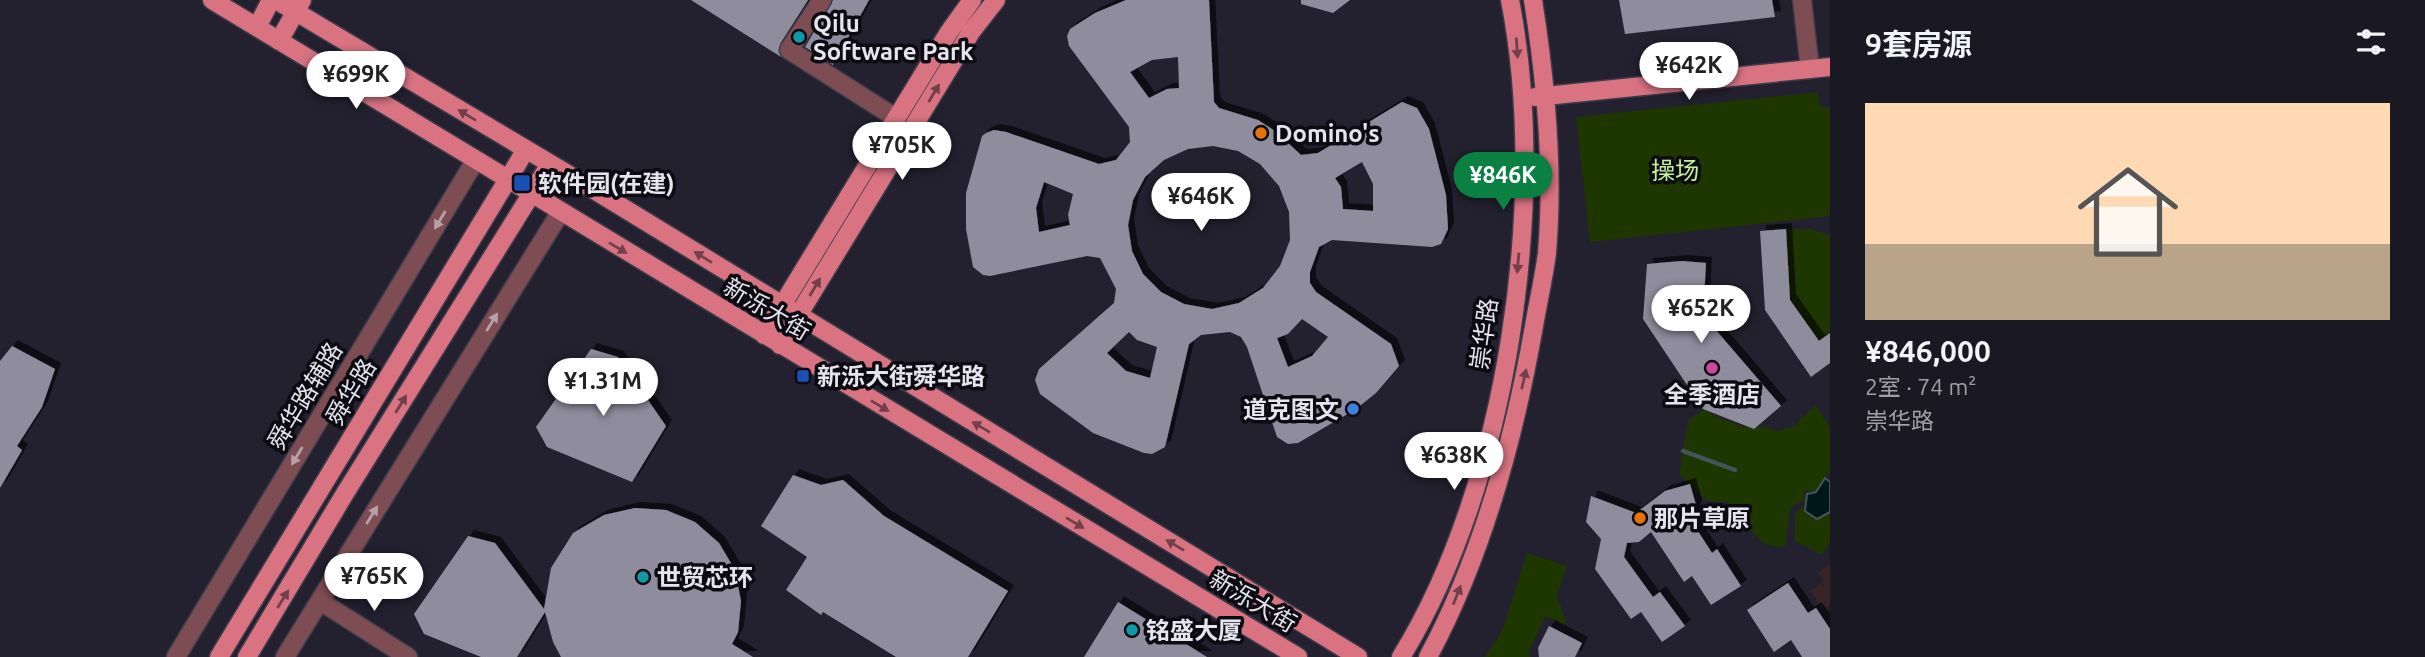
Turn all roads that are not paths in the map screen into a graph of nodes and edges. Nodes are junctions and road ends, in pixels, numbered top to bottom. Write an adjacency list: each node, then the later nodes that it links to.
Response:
1 (212, 0): 11 (main road, 新泺大街)
2 (274, 0): 10 (main road, 新泺大街); 11 (main road)
3 (822, 0): 16 (street)
4 (972, 0): 16 (main road)
5 (996, 0): 24 (main road, one-way to 5)
6 (1510, 0): 14 (main road, 崇华路, one-way to 14)
7 (1533, 0): 15 (main road, 崇华路)
8 (1802, 0): 13 (street)
9 (1812, 0): 13 (street)
10 (299, 6): 12 (main road); 17 (main road, 新泺大街, one-way to 10)
11 (257, 27): 12 (main road, 新泺大街)
12 (279, 41): 18 (main road, 新泺大街)
13 (1820, 68): 15 (main road)
14 (1521, 97): 15 (main road); 35 (main road, 崇华路, one-way to 35)
15 (1544, 97): 36 (main road, 崇华路, one-way to 15)
16 (896, 118): 23 (main road)
17 (525, 151): 19 (main road, 新泺大街); 20 (main road, 舜华路)
18 (475, 161): 20 (main road, 新泺大街); 28 (street, 舜华路辅路, one-way to 28)
19 (550, 164): 21 (main road, 舜华路); 23 (main road, 新泺大街, one-way to 19)
20 (507, 181): 21 (main road, 新泺大街); 29 (main road, 舜华路)
21 (530, 195): 22 (main road, 新泺大街); 30 (main road, 舜华路, one-way to 21)
22 (560, 212): 25 (main road, 新泺大街, one-way to 25); 27 (street, one-way to 22)
23 (781, 306): 24 (main road, 新泺大街); 25 (main road)
24 (798, 316): 26 (main road); 34 (main road, 新泺大街, one-way to 24)
25 (764, 335): 26 (main road, 新泺大街)
26 (780, 345): 33 (main road, 新泺大街, one-way to 33)
27 (320, 601): 31 (street); 32 (street)
28 (176, 657)
29 (219, 657)
30 (247, 657)
31 (285, 657)
32 (408, 657)
33 (1298, 657)
34 (1358, 657)
35 (1401, 657)
36 (1428, 657)

